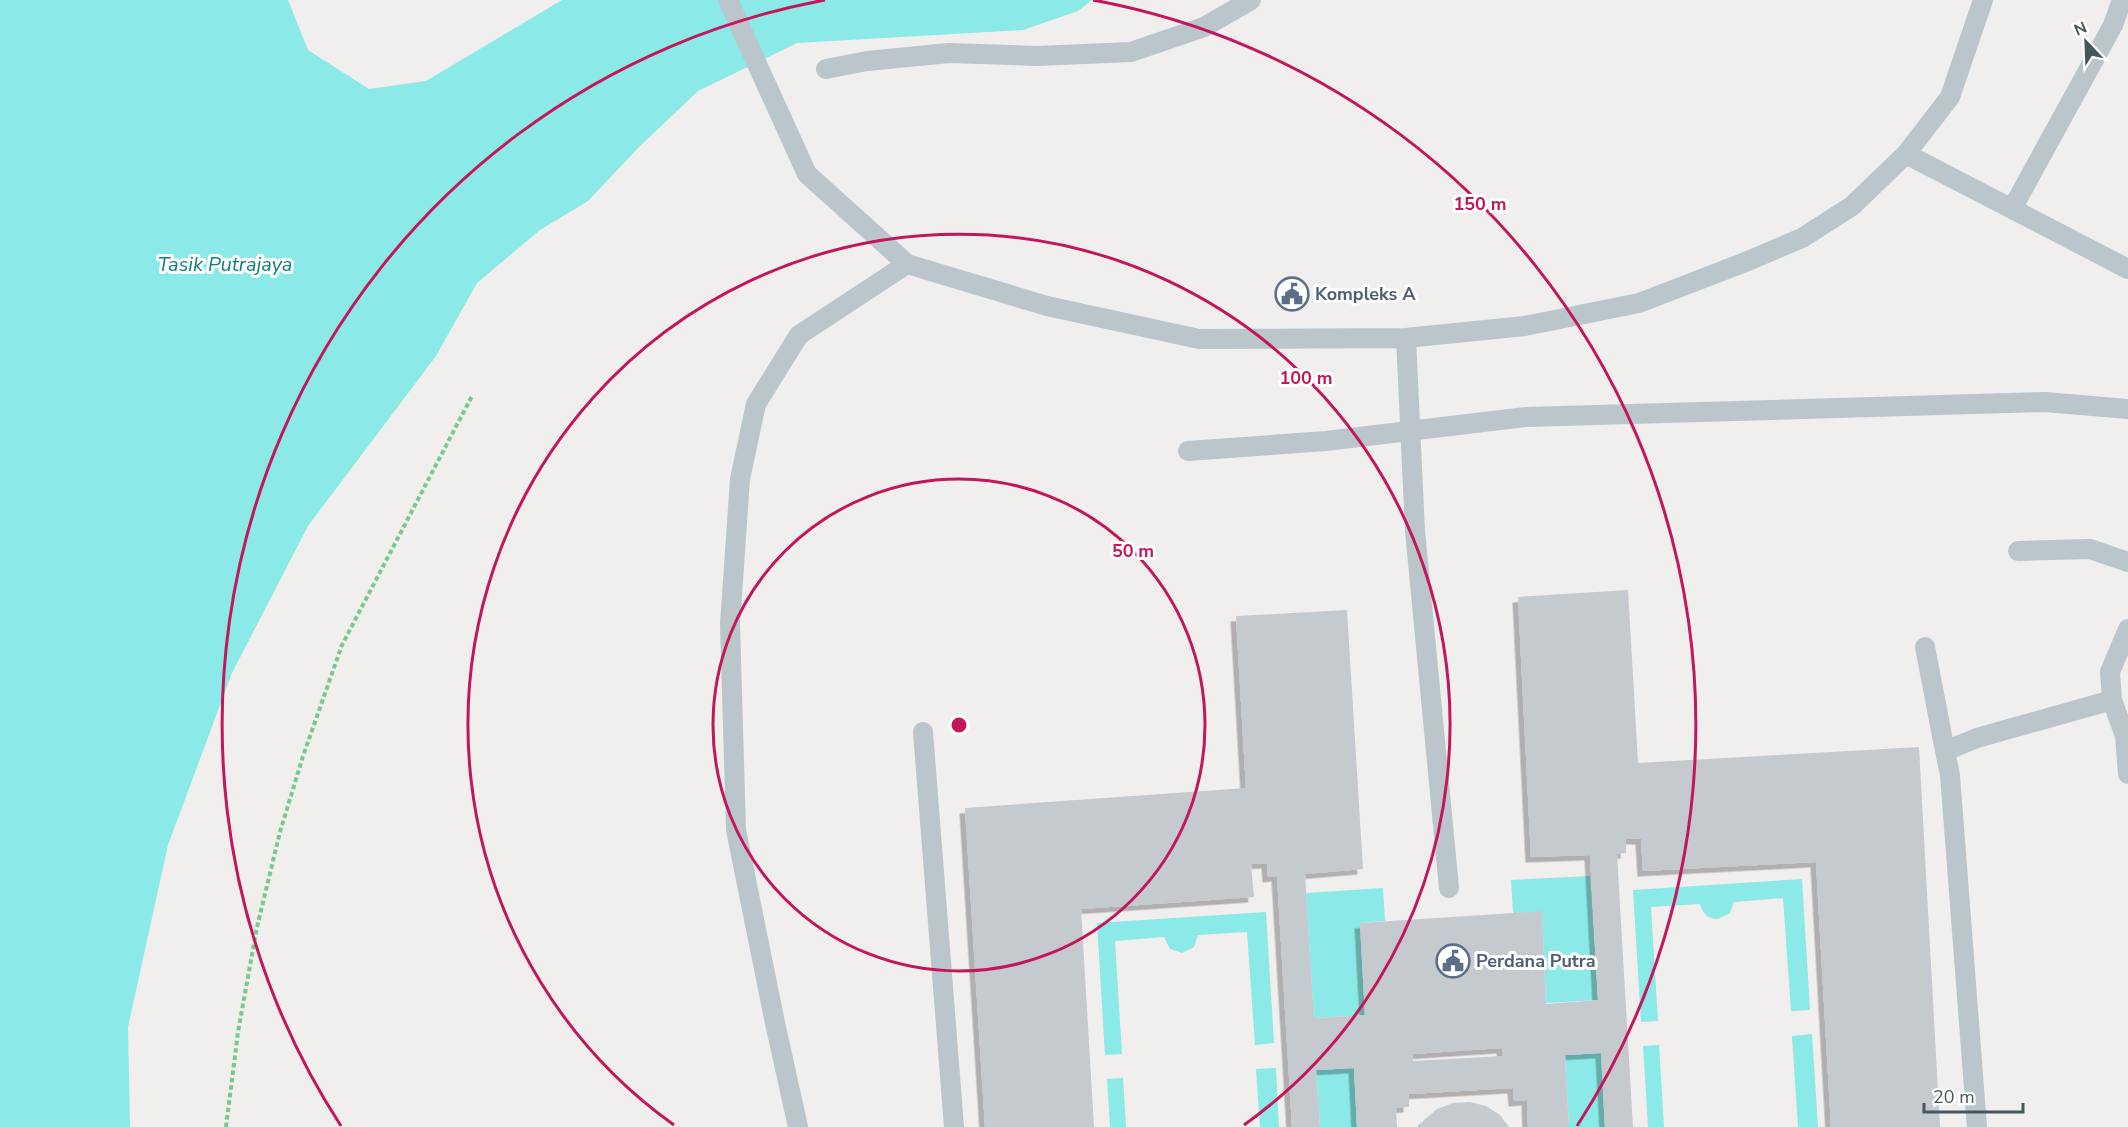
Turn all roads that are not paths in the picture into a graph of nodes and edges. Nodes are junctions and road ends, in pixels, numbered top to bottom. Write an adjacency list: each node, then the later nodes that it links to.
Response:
1 (728, 0): 8 (lane)
2 (1251, 0): 5 (lane)
3 (1983, 0): 6 (lane)
4 (2122, 0): 7 (lane)
5 (826, 69)
6 (1906, 154): 7 (lane); 10 (lane)
7 (2012, 208): 9 (lane)
8 (907, 264): 10 (lane); 23 (lane)
9 (2128, 269)
10 (1406, 338): 22 (lane)
11 (2128, 409): 12 (lane)
12 (1188, 451)
13 (2018, 551): 14 (lane)
14 (2128, 562)
15 (2128, 629): 17 (lane)
16 (1924, 647): 20 (lane)
17 (2112, 700): 19 (lane); 20 (lane)
18 (923, 732): 24 (lane)
19 (2126, 735): 21 (lane)
20 (1946, 751): 25 (lane)
21 (2128, 774)
22 (1449, 888)
23 (798, 1127)
24 (954, 1127)
25 (1977, 1127)

